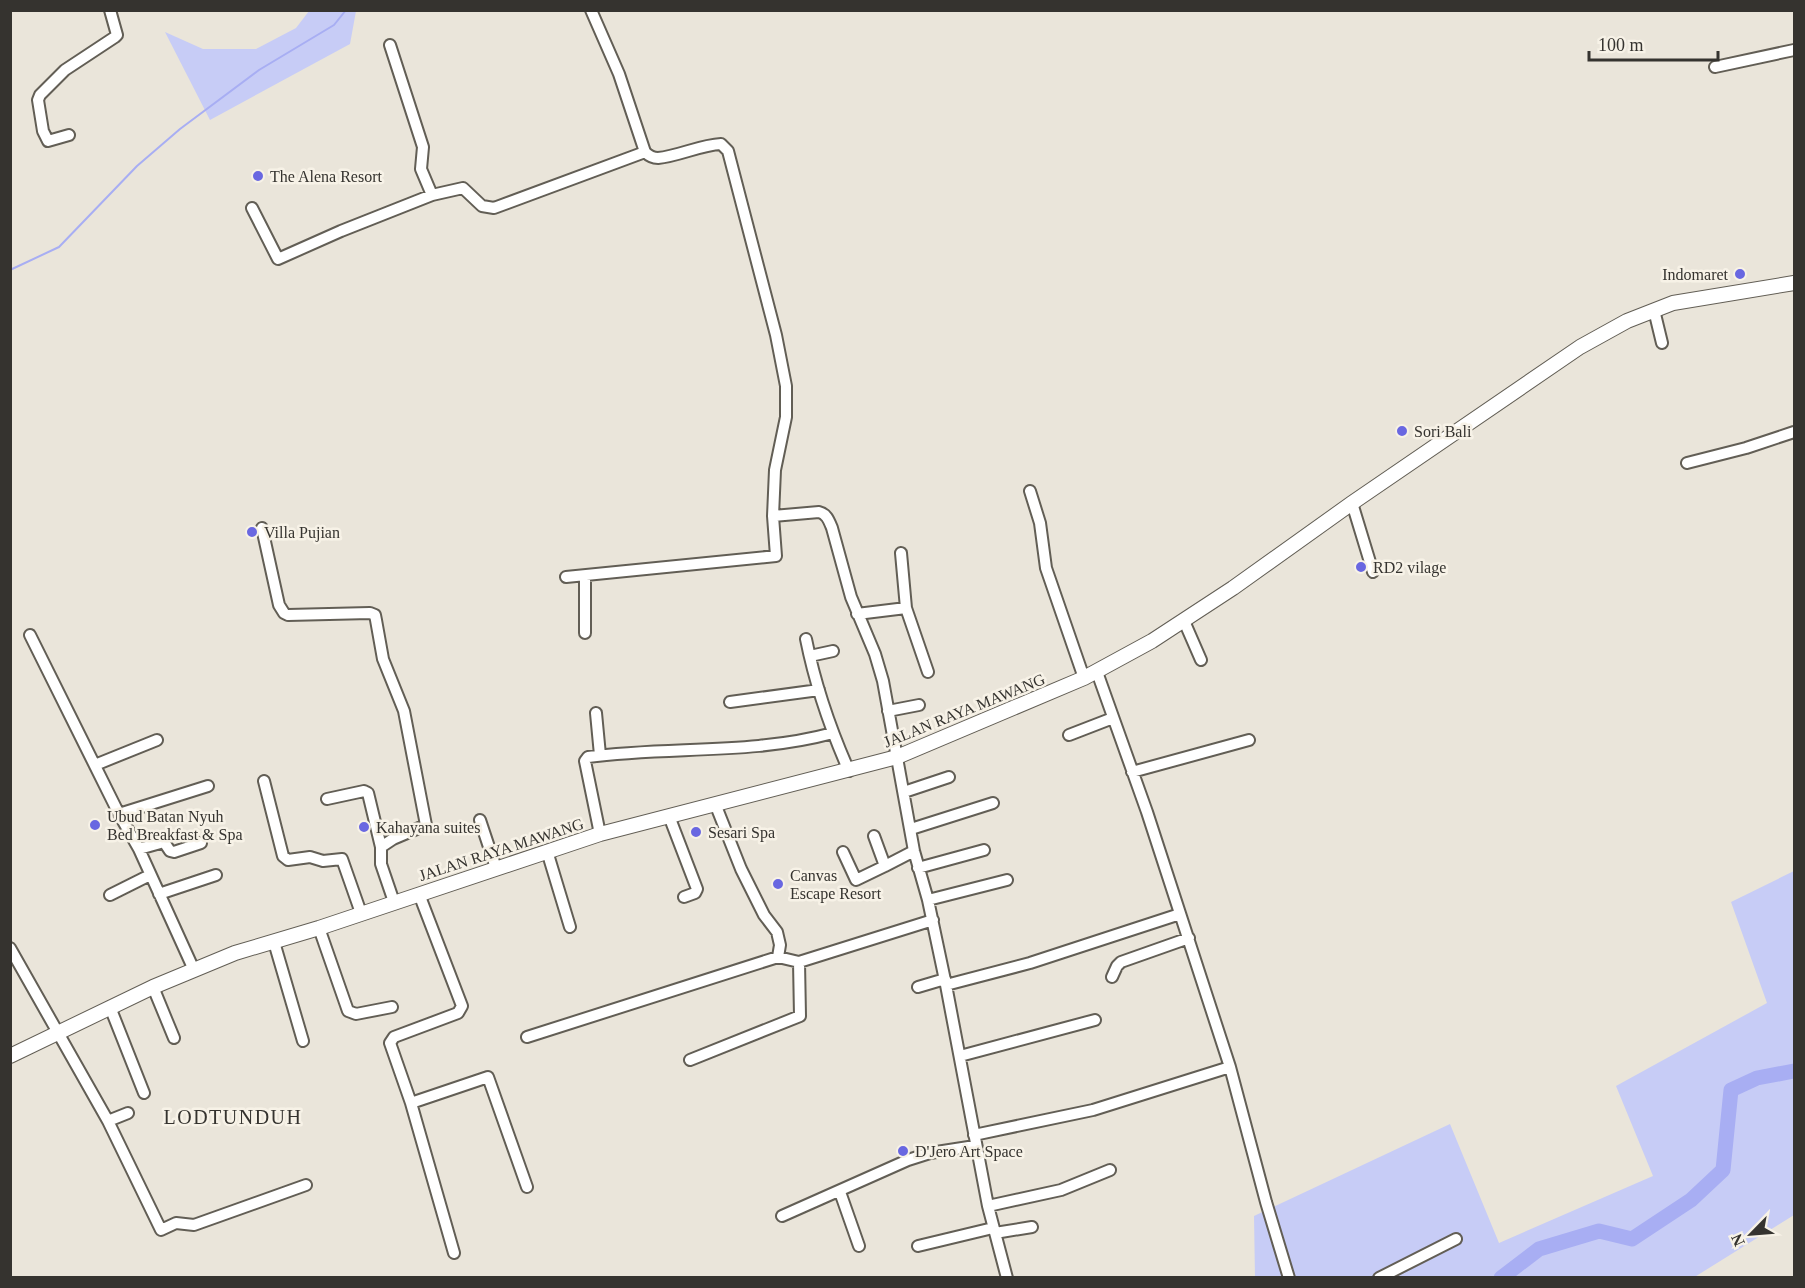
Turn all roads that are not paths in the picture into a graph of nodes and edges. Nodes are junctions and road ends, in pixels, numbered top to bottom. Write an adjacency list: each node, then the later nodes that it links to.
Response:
1 (110, 10): 6 (street)
2 (591, 10): 7 (street)
3 (390, 45): 8 (street)
4 (1794, 50): 5 (street)
5 (1715, 68)
6 (69, 135)
7 (645, 152): 8 (street); 17 (street)
8 (432, 195): 9 (street)
9 (252, 208)
10 (1794, 283): 11 (main road, JALAN RAYA MAWANG)
11 (1654, 310): 12 (street); 16 (main road, JALAN RAYA MAWANG)
12 (1662, 344)
13 (1794, 432): 14 (street)
14 (1687, 463)
15 (1030, 491): 33 (street)
16 (1352, 503): 20 (street); 25 (main road, JALAN RAYA MAWANG)
17 (773, 516): 21 (street); 24 (street)
18 (262, 528): 63 (street)
19 (901, 553): 23 (street)
20 (1373, 573)
21 (585, 576): 22 (street); 26 (street)
22 (566, 577)
23 (906, 608): 24 (street); 32 (street)
24 (857, 614): 37 (street)
25 (1184, 621): 31 (street); 33 (main road, JALAN RAYA MAWANG)
26 (585, 633)
27 (30, 635): 46 (street)
28 (806, 639): 30 (street)
29 (833, 651): 30 (street)
30 (810, 656): 34 (street)
31 (1201, 660)
32 (928, 672)
33 (1090, 675): 39 (street); 45 (main road, JALAN RAYA MAWANG)
34 (819, 690): 35 (street); 40 (street)
35 (730, 702)
36 (919, 705): 37 (street)
37 (888, 711): 45 (street)
38 (596, 713): 44 (street)
39 (1113, 718): 41 (street); 48 (street)
40 (833, 733): 44 (street); 47 (street)
41 (1069, 735)
42 (157, 740): 46 (street)
43 (1249, 740): 48 (street)
44 (600, 755): 60 (street)
45 (897, 757): 47 (main road, JALAN RAYA MAWANG); 52 (street)
46 (95, 765): 56 (street)
47 (849, 771): 55 (main road, JALAN RAYA MAWANG)
48 (1132, 772): 82 (street)
49 (949, 777): 52 (street)
50 (264, 781): 81 (street)
51 (207, 786): 56 (street)
52 (904, 792): 59 (street)
53 (327, 799): 63 (street)
54 (993, 803): 59 (street)
55 (716, 806): 57 (main road, JALAN RAYA MAWANG); 89 (street)
56 (119, 814): 64 (street)
57 (669, 816): 60 (main road, JALAN RAYA MAWANG); 78 (street)
58 (480, 820): 70 (street)
59 (910, 829): 67 (street)
60 (600, 834): 66 (main road, JALAN RAYA MAWANG)
61 (874, 836): 69 (street)
62 (201, 843): 64 (street)
63 (381, 847): 80 (street)
64 (139, 849): 72 (street)
65 (984, 850): 71 (street)
66 (547, 851): 70 (main road, JALAN RAYA MAWANG); 84 (street)
67 (914, 851): 69 (street); 71 (street)
68 (843, 852): 69 (street)
69 (885, 866)
70 (495, 868): 76 (main road, JALAN RAYA MAWANG)
71 (918, 868): 79 (street)
72 (150, 875): 75 (street); 77 (street)
73 (216, 875): 75 (street)
74 (1007, 880): 79 (street)
75 (159, 894): 91 (street)
76 (419, 894): 80 (main road, JALAN RAYA MAWANG); 108 (street)
77 (110, 895)
78 (684, 897)
79 (928, 900): 83 (street)
80 (394, 902): 81 (main road, JALAN RAYA MAWANG)
81 (361, 913): 85 (main road, JALAN RAYA MAWANG)
82 (1180, 914): 86 (street); 93 (street)
83 (933, 920): 90 (street); 93 (street)
84 (570, 927)
85 (319, 928): 87 (main road, JALAN RAYA MAWANG); 97 (street)
86 (1189, 938): 92 (street); 106 (street)
87 (274, 942): 91 (main road, JALAN RAYA MAWANG); 102 (street)
88 (10, 948): 99 (street)
89 (778, 957): 90 (street); 100 (street)
90 (799, 962): 105 (street)
91 (194, 970): 94 (main road, JALAN RAYA MAWANG)
92 (1112, 977)
93 (945, 982): 95 (street); 104 (street)
94 (153, 987): 96 (main road, JALAN RAYA MAWANG); 101 (street)
95 (918, 987)
96 (110, 1007): 99 (main road, JALAN RAYA MAWANG); 107 (street)
97 (392, 1007)
98 (1095, 1020): 104 (street)
99 (59, 1031): 103 (main road, JALAN RAYA MAWANG); 110 (street)
100 (527, 1036)
101 (174, 1038)
102 (303, 1041)
103 (10, 1056)
104 (960, 1056): 111 (street)
105 (690, 1060)
106 (1230, 1067): 111 (street); 125 (street)
107 (144, 1093)
108 (411, 1103): 114 (street); 123 (street)
109 (128, 1113): 110 (street)
110 (108, 1121): 113 (street)
111 (974, 1140): 115 (street); 116 (street)
112 (1110, 1170): 116 (street)
113 (306, 1185)
114 (528, 1187)
115 (840, 1191): 117 (street); 121 (street)
116 (987, 1206): 119 (street)
117 (782, 1216)
118 (1032, 1227): 119 (street)
119 (994, 1230): 122 (street); 124 (street)
120 (1455, 1239): 126 (street)
121 (859, 1246)
122 (918, 1246)
123 (454, 1253)
124 (1007, 1278)
125 (1289, 1278)
126 (1379, 1278)

